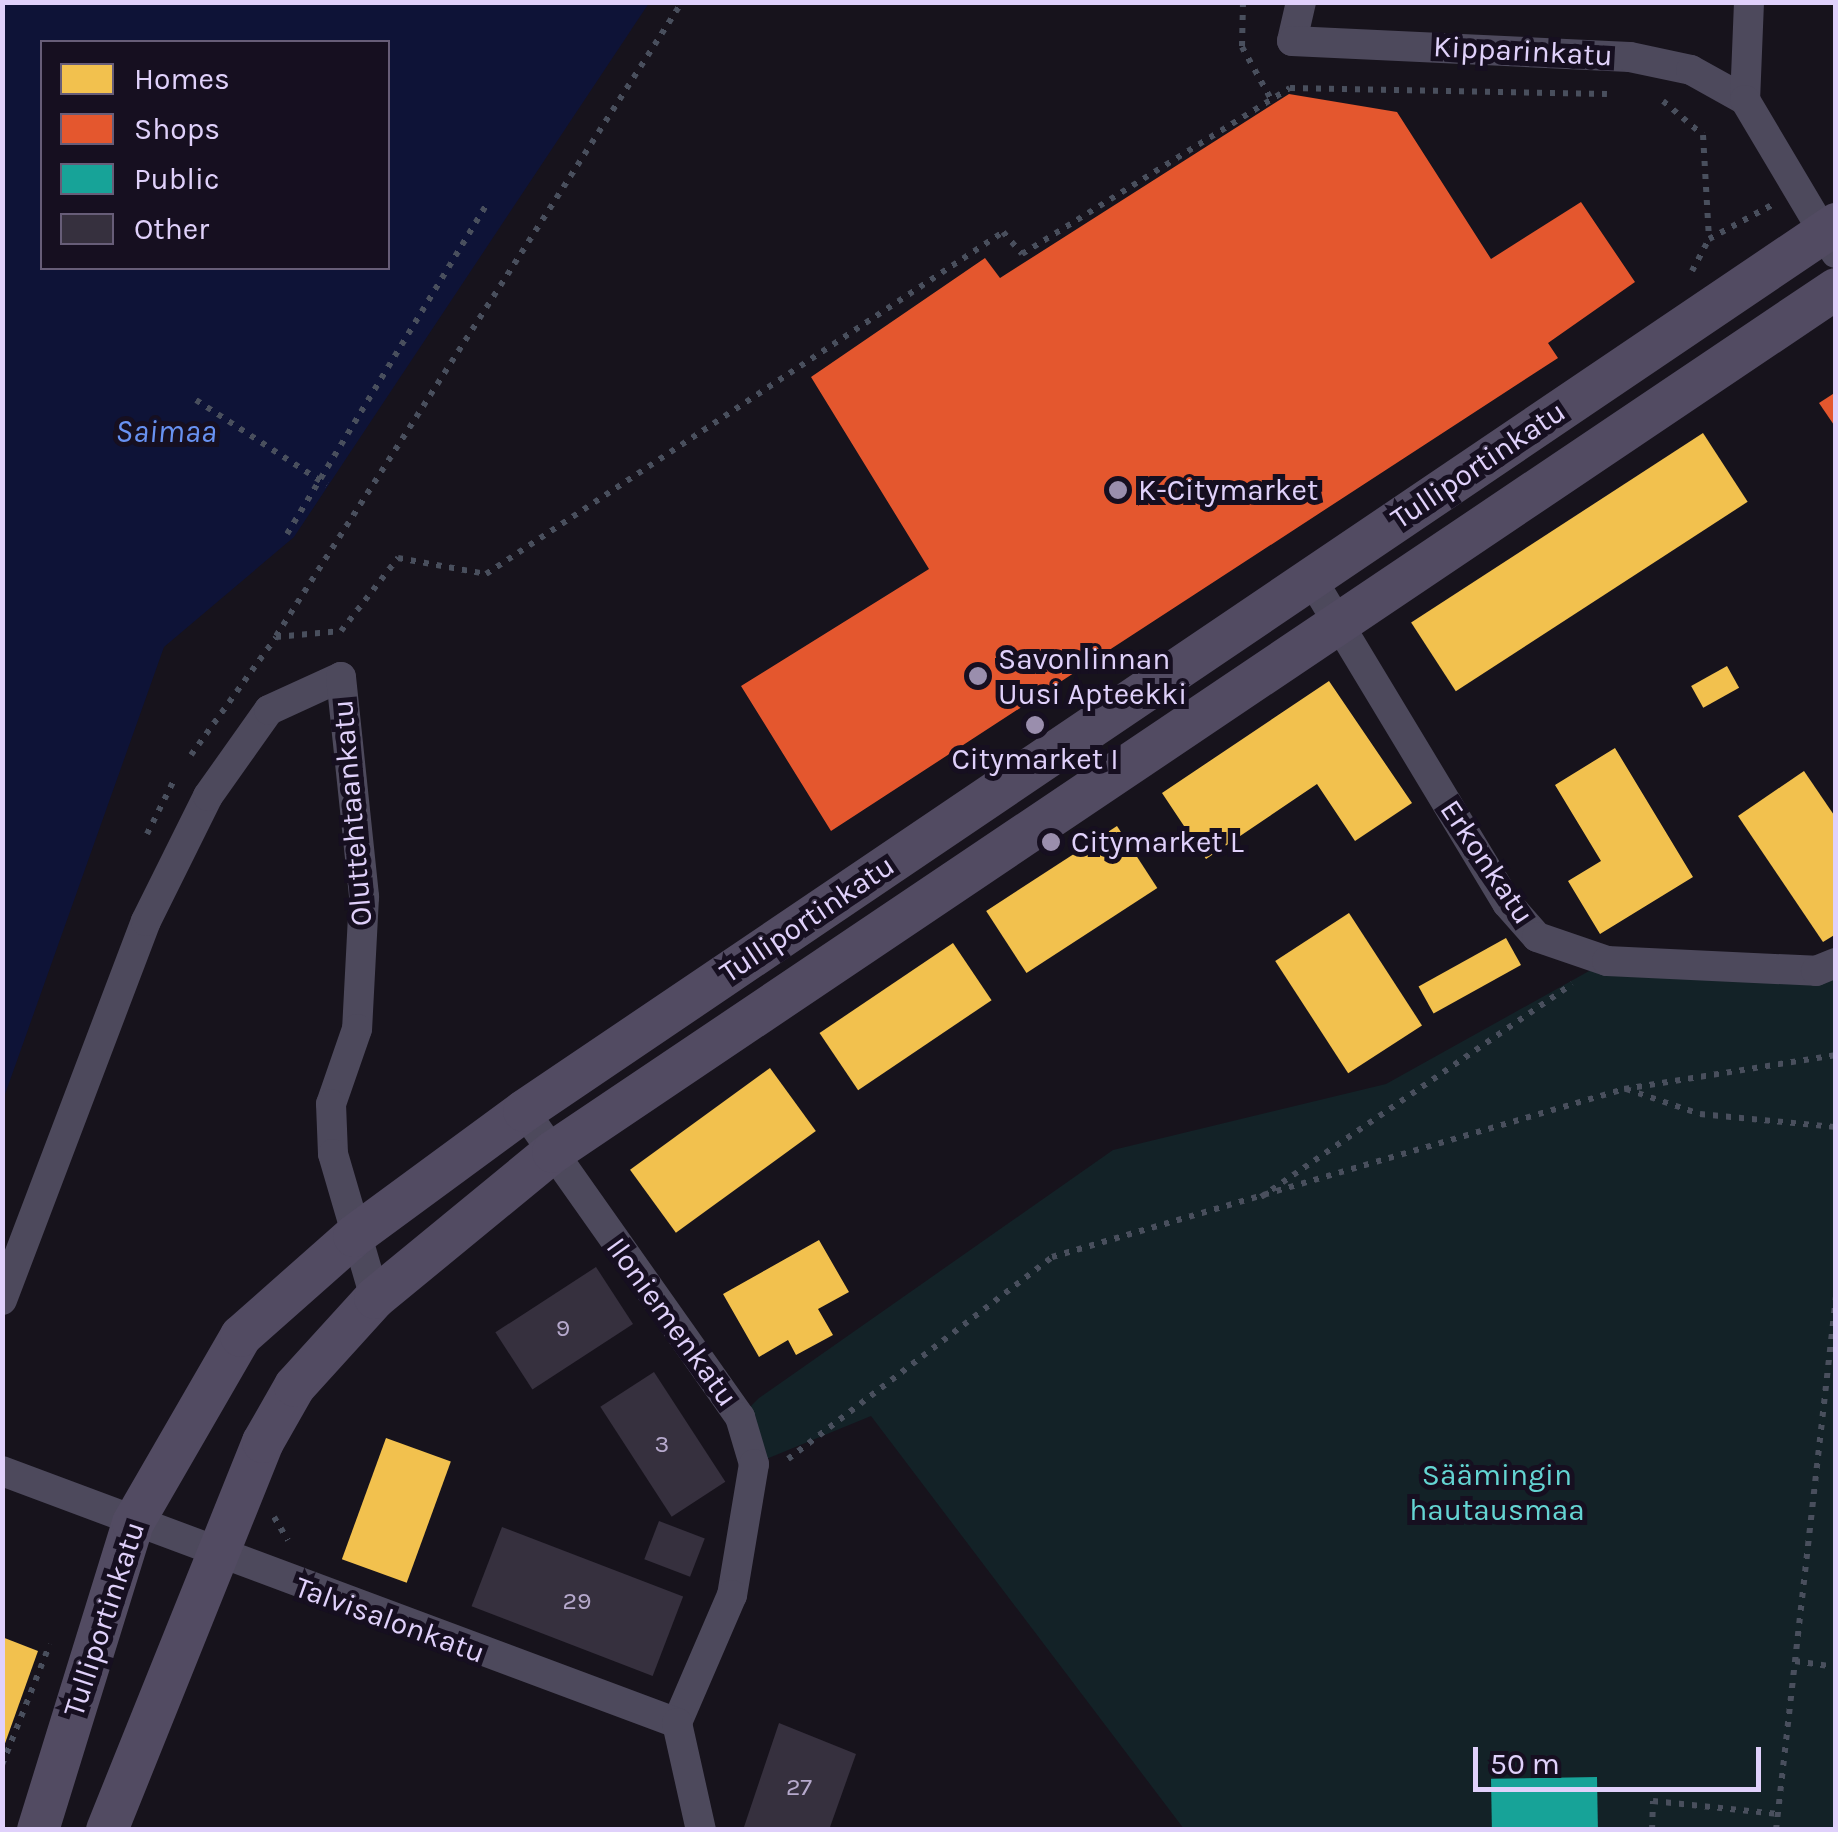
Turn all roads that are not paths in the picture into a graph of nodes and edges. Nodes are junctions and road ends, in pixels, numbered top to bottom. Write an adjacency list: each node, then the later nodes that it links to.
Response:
1 (1301, 2): 3 (street, Kipparinkatu)
2 (1749, 2): 3 (street)
3 (1745, 100): 4 (street)
4 (1831, 237): 6 (main road, Tulliportinkatu)
5 (1836, 289): 7 (main road, Tulliportinkatu)
6 (1311, 578): 7 (street, Erkonkatu); 9 (main road, Tulliportinkatu)
7 (1340, 622): 8 (street, Erkonkatu); 10 (main road, Tulliportinkatu)
8 (1836, 963)
9 (524, 1111): 10 (street, Iloniemenkatu); 11 (main road, Tulliportinkatu)
10 (553, 1152): 12 (main road, Tulliportinkatu); 17 (street, Iloniemenkatu)
11 (354, 1236): 12 (street, Oluttehtaankatu); 13 (street, Oluttehtaankatu); 15 (main road, Tulliportinkatu)
12 (374, 1298): 16 (main road, Tulliportinkatu)
13 (2, 1300)
14 (2, 1471): 15 (street, Talvisalonkatu)
15 (133, 1523): 16 (street, Talvisalonkatu); 18 (main road, Tulliportinkatu)
16 (211, 1555): 17 (street, Talvisalonkatu); 19 (main road, Tulliportinkatu)
17 (677, 1723): 20 (street)
18 (38, 1830)
19 (107, 1830)
20 (701, 1830)

